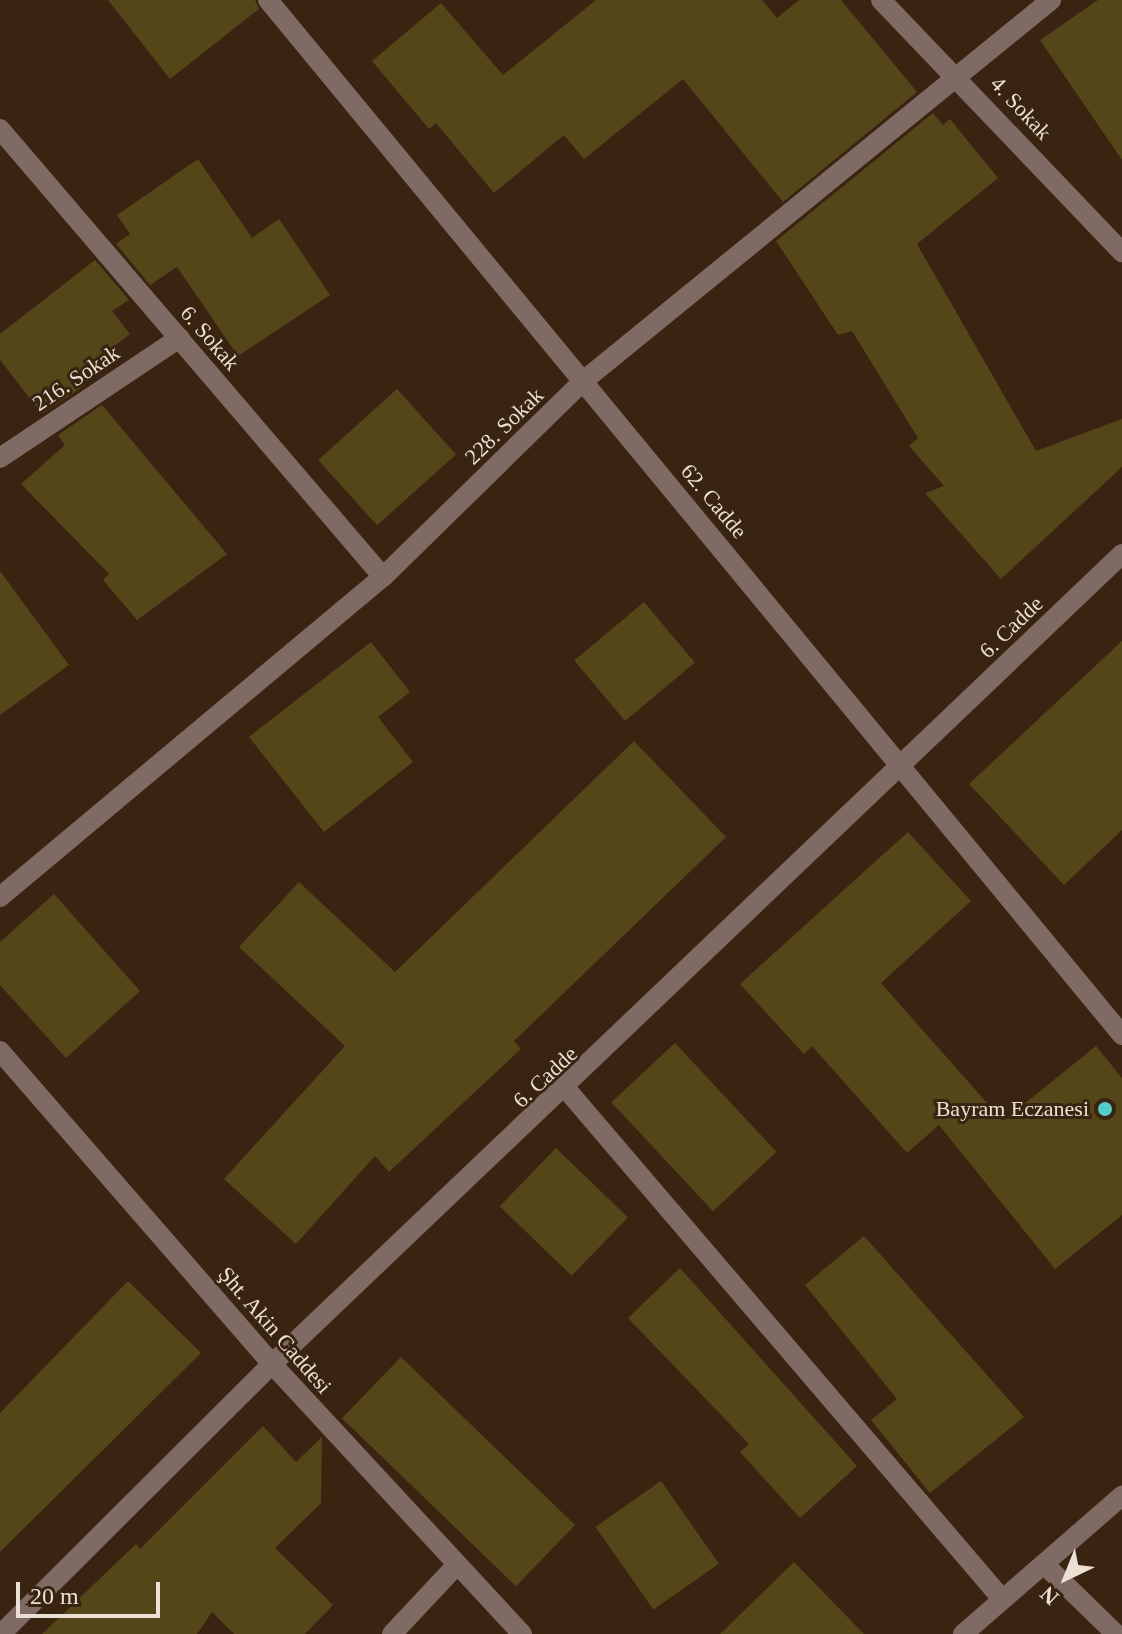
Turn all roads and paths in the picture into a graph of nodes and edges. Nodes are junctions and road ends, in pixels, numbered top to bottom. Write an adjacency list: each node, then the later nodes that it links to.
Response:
1 (268, 0): 8 (street, 62. Cadde)
2 (881, 0): 4 (street, 4. Sokak)
3 (1051, 0): 4 (street, 228. Sokak)
4 (957, 75): 6 (street, 4. Sokak); 8 (street, 228. Sokak)
5 (0, 129): 7 (street, 6. Sokak)
6 (1122, 252)
7 (179, 338): 9 (street, 216. Sokak); 11 (street, 6. Sokak)
8 (582, 382): 11 (street, 228. Sokak); 12 (street, 62. Cadde)
9 (0, 458)
10 (1122, 554): 12 (street, 6. Cadde)
11 (383, 577): 13 (street, 228. Sokak)
12 (904, 763): 14 (street, 62. Cadde); 16 (street, 6. Cadde)
13 (0, 897)
14 (1122, 1035)
15 (0, 1051): 17 (street, Şht. Akin Caddesi)
16 (567, 1090): 17 (street, 6. Cadde); 21 (street)
17 (272, 1364): 20 (street, Şht. Akin Caddesi); 22 (street, 6. Cadde)
18 (1122, 1496): 19 (street)
19 (1046, 1566): 21 (street); 26 (street)
20 (455, 1567): 23 (street); 24 (street, Şht. Akin Caddesi)
21 (1002, 1599): 25 (street)
22 (1, 1634)
23 (392, 1634)
24 (522, 1634)
25 (963, 1634)
26 (1116, 1634)

